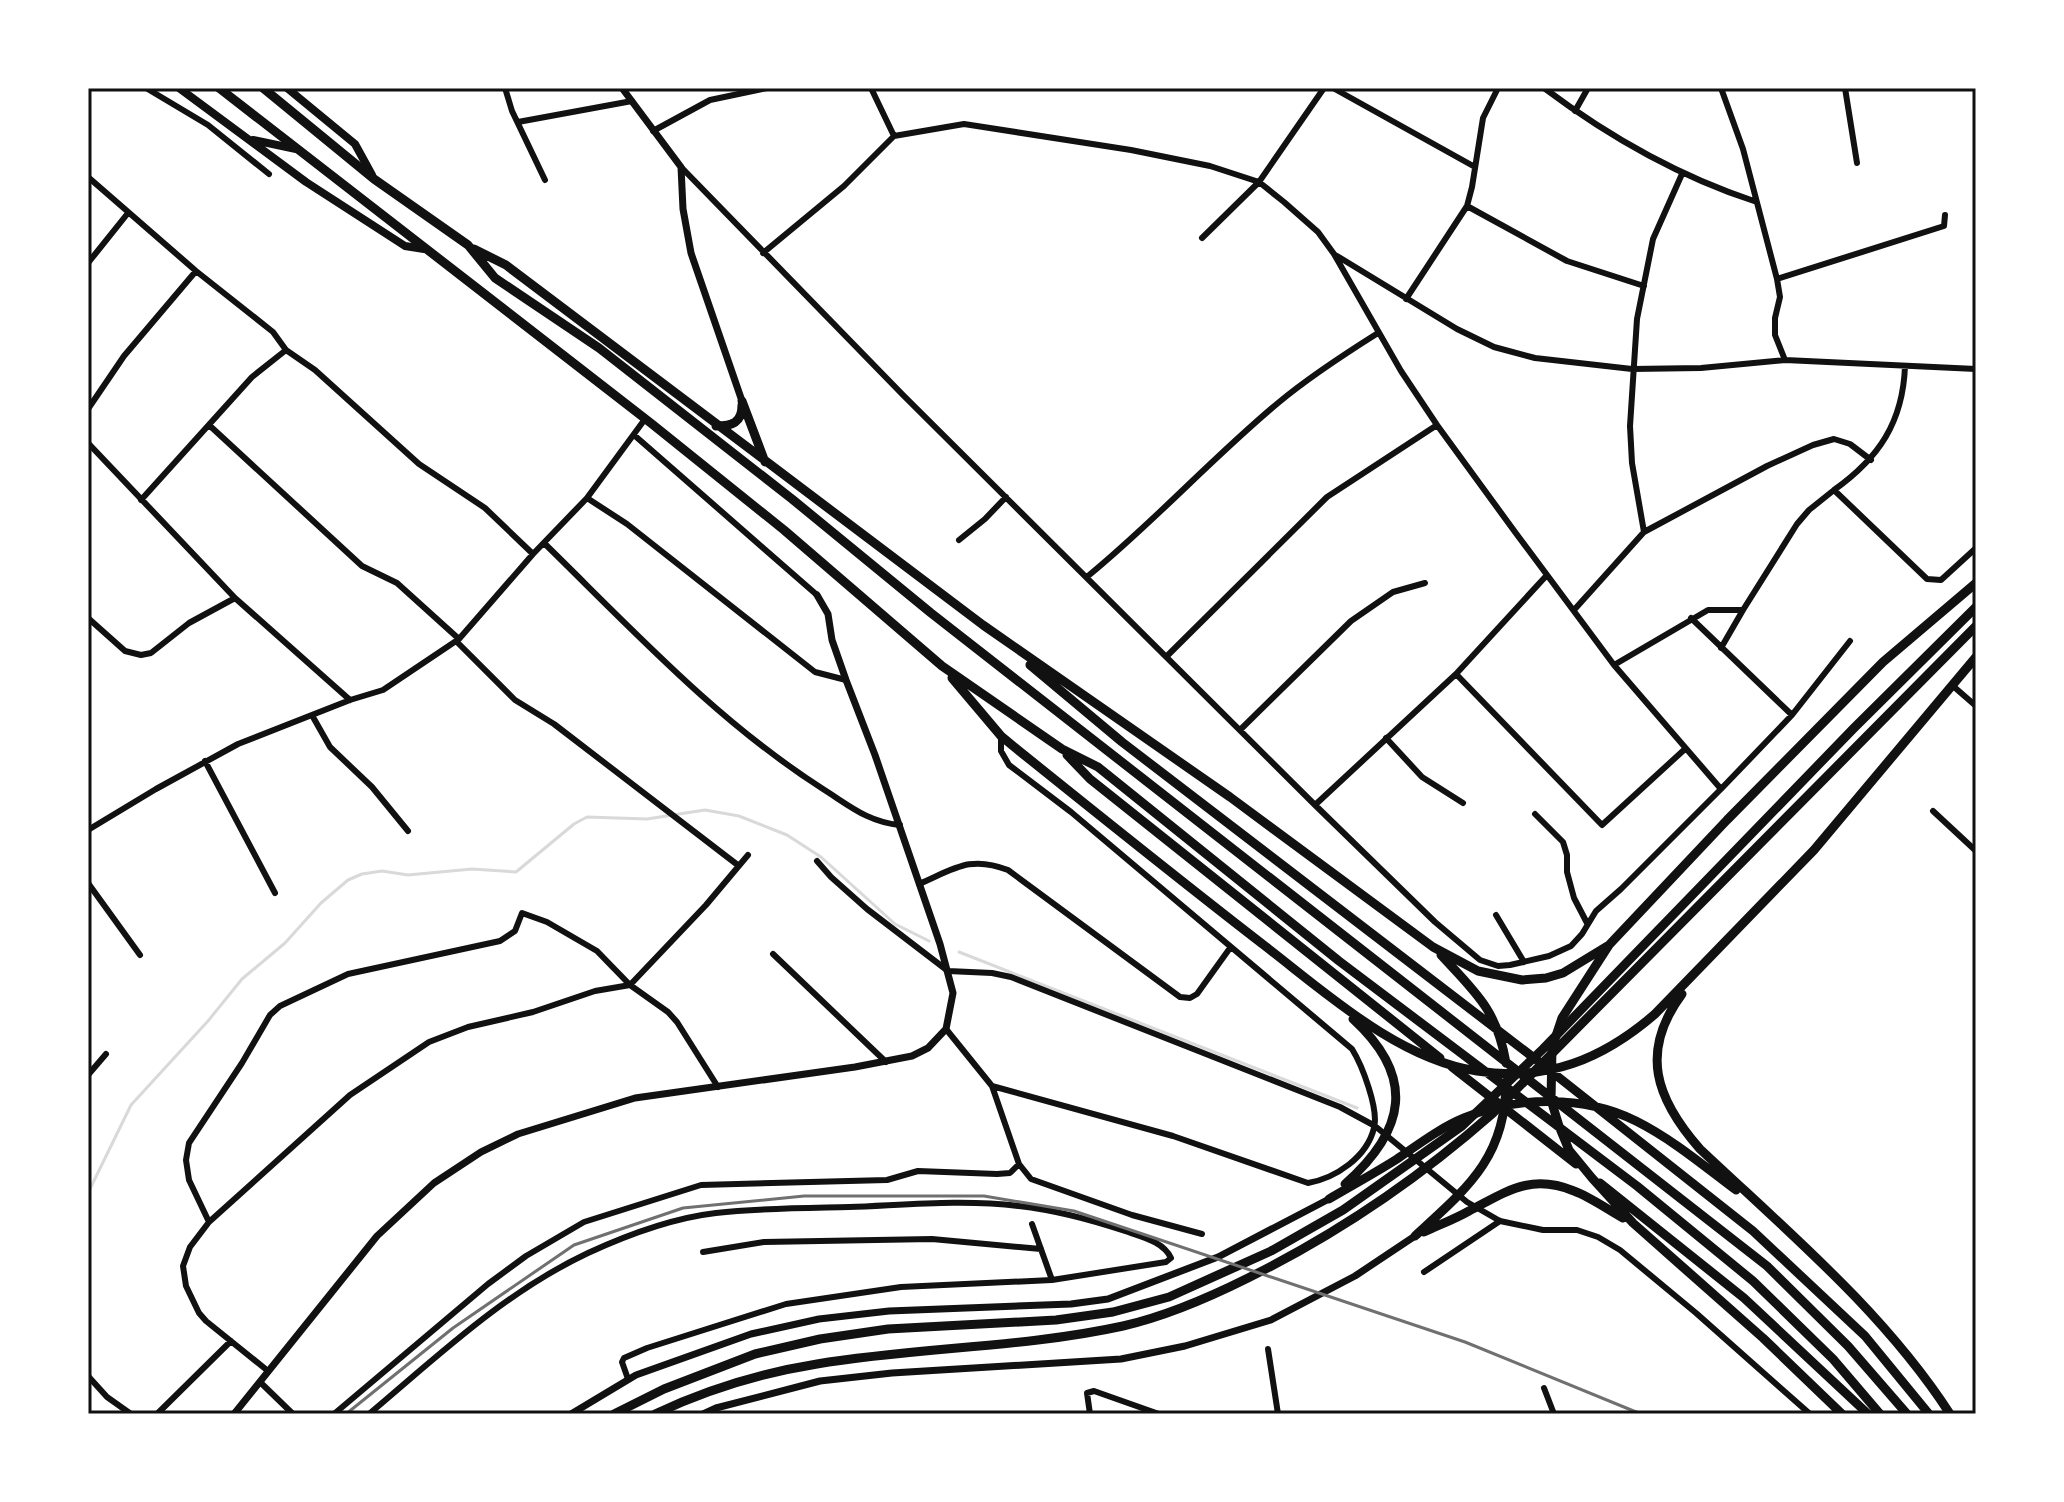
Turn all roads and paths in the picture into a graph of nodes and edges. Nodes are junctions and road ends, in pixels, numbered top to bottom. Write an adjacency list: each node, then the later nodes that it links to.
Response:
1 (146, 88): 27 (street)
2 (179, 88): 22 (main road)
3 (219, 88): 23 (main road)
4 (263, 88): 30 (main road)
5 (287, 88): 30 (main road)
6 (505, 88): 19 (street)
7 (622, 88): 17 (street)
8 (767, 88): 20 (street)
9 (871, 88): 21 (street)
10 (1324, 88): 32 (street)
11 (1333, 88): 26 (street)
12 (1498, 88): 26 (street)
13 (1544, 88): 18 (street)
14 (1588, 88): 18 (street)
15 (1721, 88): 33 (street)
16 (1845, 88): 24 (street)
17 (632, 101): 19 (street); 20 (street)
18 (1575, 111): 28 (street)
19 (518, 122): 31 (street)
20 (653, 131): 25 (street)
21 (894, 136): 32 (street); 40 (street)
22 (248, 139): 23 (main road); 39 (main road)
23 (296, 149): 39 (main road)
24 (1857, 163)
25 (681, 167): 40 (street); 53 (street)
26 (1475, 167): 34 (street)
27 (269, 174)
28 (1682, 174): 33 (street); 45 (street)
29 (88, 177): 35 (street)
30 (374, 179): 38 (main road)
31 (545, 180)
32 (1259, 182): 37 (street); 41 (street)
33 (1755, 202): 44 (street)
34 (1467, 206): 45 (street); 46 (street)
35 (128, 213): 42 (street); 43 (street)
36 (1945, 215): 44 (street)
37 (1202, 238)
38 (468, 245): 58 (main road); 179 (main road)
39 (424, 249): 55 (main road)
40 (763, 253): 64 (street)
41 (1334, 254): 46 (street); 47 (street)
42 (88, 263)
43 (196, 271): 48 (street); 54 (street)
44 (1777, 279): 49 (street)
45 (1644, 286): 51 (street)
46 (1406, 299): 51 (street)
47 (1378, 333): 57 (street); 73 (street)
48 (286, 350): 56 (street); 71 (street)
49 (1785, 360): 50 (street); 51 (street)
50 (1905, 366): 52 (street); 61 (street)
51 (1632, 369): 67 (street)
52 (1976, 369)
53 (742, 401): 58 (main road); 62 (main road)
54 (88, 409)
55 (645, 419): 59 (street); 91 (main road)
56 (209, 425): 66 (street); 85 (street)
57 (1437, 425): 72 (street); 88 (street)
58 (716, 426): 62 (main road)
59 (634, 435): 65 (street); 76 (street)
60 (88, 443): 66 (street)
61 (1871, 460): 63 (street); 67 (street)
62 (766, 462): 83 (main road)
63 (1834, 490): 70 (street); 80 (street)
64 (1006, 497): 68 (street); 73 (street)
65 (587, 498): 69 (street); 93 (street)
66 (141, 500): 77 (street)
67 (1644, 532): 79 (street)
68 (959, 540)
69 (544, 543): 71 (street); 110 (street)
70 (1976, 548)
71 (533, 554): 85 (street)
72 (1547, 575): 79 (street); 92 (street)
73 (1088, 576): 88 (street)
74 (1425, 583): 99 (street)
75 (1976, 583): 122 (main road)
76 (817, 595): 93 (street)
77 (235, 598): 81 (street); 95 (street)
78 (1976, 607): 168 (main road)
79 (1574, 610): 90 (street)
80 (1743, 610): 82 (street); 87 (street)
81 (88, 618)
82 (1691, 618): 87 (street); 90 (street)
83 (983, 625): 123 (main road); 180 (main road)
84 (1976, 626): 169 (main road)
85 (457, 640): 95 (street); 116 (street)
86 (1850, 641): 97 (street)
87 (1721, 648): 97 (street)
88 (1168, 655): 99 (street)
89 (1976, 657): 94 (main road)
90 (1614, 665): 103 (street)
91 (942, 666): 100 (main road); 102 (main road)
92 (1456, 674): 101 (street); 103 (street)
93 (846, 680): 110 (street)
94 (1953, 686): 96 (street); 128 (main road)
95 (350, 700): 98 (street)
96 (1976, 706)
97 (1792, 715): 105 (street)
98 (313, 717): 104 (street); 112 (street)
99 (1241, 729): 107 (street)
100 (1001, 736): 124 (street); 131 (main road)
101 (1386, 738): 106 (street); 107 (street)
102 (1062, 749): 177 (main road); 178 (main road)
103 (1685, 749): 105 (street)
104 (205, 761): 111 (street); 119 (street)
105 (1721, 789): 121 (street)
106 (1463, 803)
107 (1315, 805): 127 (street)
108 (1933, 811): 113 (street)
109 (1535, 814): 121 (street)
110 (900, 825): 118 (street)
111 (88, 830)
112 (408, 831)
113 (1976, 851)
114 (748, 855): 116 (street)
115 (817, 861): 129 (street)
116 (739, 866): 130 (street)
117 (88, 883): 126 (street)
118 (919, 884): 124 (street); 129 (street)
119 (275, 893)
120 (1496, 915): 127 (street)
121 (1587, 923): 127 (street)
122 (1609, 945): 123 (main road); 145 (main road)
123 (1433, 947): 149 (main road)
124 (1230, 948): 138 (street)
125 (773, 954): 134 (street)
126 (140, 955)
127 (1524, 962)
128 (1703, 966): 131 (main road); 142 (main road)
129 (948, 971): 132 (street); 138 (street)
130 (630, 985): 137 (street); 144 (street); 144 (street)
131 (1321, 990): 140 (main road)
132 (946, 1029): 134 (street); 136 (street)
133 (106, 1054): 135 (street)
134 (886, 1062): 137 (street)
135 (88, 1075)
136 (992, 1086): 138 (street); 139 (street)
137 (718, 1087): 156 (street)
138 (1375, 1126): 143 (street)
139 (1019, 1164): 141 (street); 165 (street)
140 (1329, 1199): 142 (main road); 158 (street)
141 (1132, 1215): 147 (street); 148 (street)
142 (1770, 1216): 181 (main road)
143 (1500, 1221): 152 (street); 175 (street)
144 (209, 1222): 154 (street)
145 (1633, 1223): 149 (main road); 176 (main road)
146 (1032, 1224): 150 (street)
147 (1128, 1232): 153 (street); 166 (street)
148 (1202, 1234)
149 (1415, 1236): 170 (street)
150 (1041, 1249): 151 (street); 153 (street)
151 (703, 1252)
152 (1424, 1272)
153 (1052, 1280): 158 (street)
154 (231, 1341): 156 (street); 162 (street)
155 (1268, 1349): 173 (street)
156 (268, 1371): 159 (street)
157 (88, 1376): 161 (street)
158 (628, 1379): 167 (street)
159 (260, 1382): 163 (street); 164 (street)
160 (1544, 1388): 174 (street)
161 (131, 1414)
162 (157, 1414)
163 (234, 1414)
164 (293, 1414)
165 (334, 1414)
166 (369, 1414)
167 (571, 1414)
168 (614, 1414)
169 (655, 1414)
170 (703, 1414)
171 (1090, 1414): 172 (street)
172 (1159, 1414)
173 (1278, 1414)
174 (1554, 1414)
175 (1810, 1414)
176 (1842, 1414)
177 (1868, 1414)
178 (1880, 1414)
179 (1907, 1414)
180 (1929, 1414)
181 (1950, 1414)

